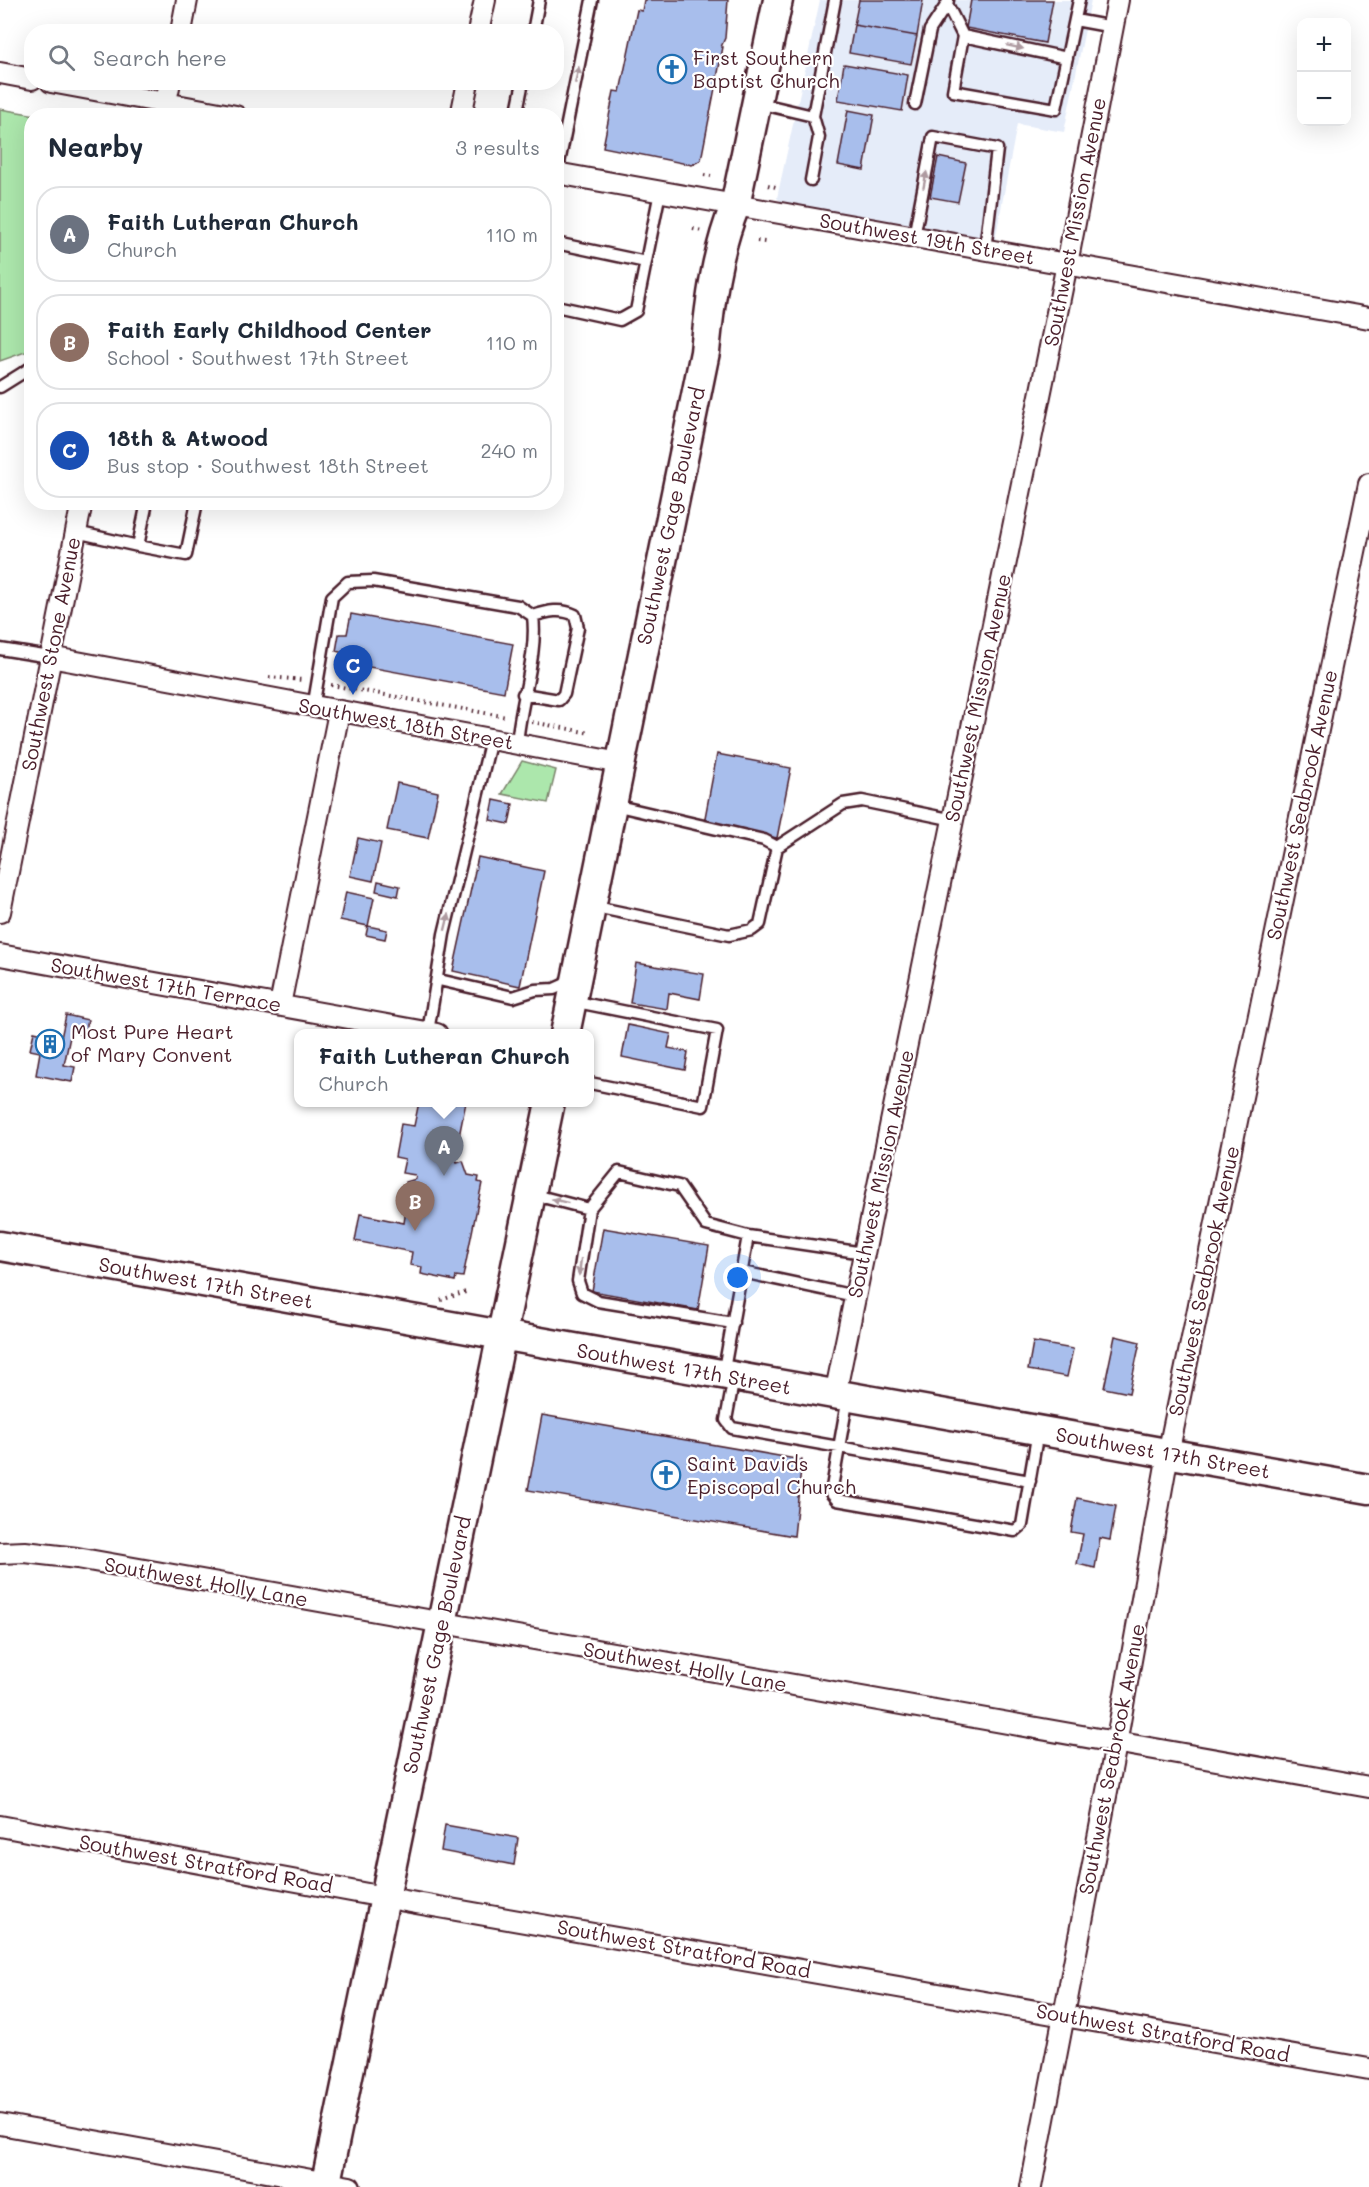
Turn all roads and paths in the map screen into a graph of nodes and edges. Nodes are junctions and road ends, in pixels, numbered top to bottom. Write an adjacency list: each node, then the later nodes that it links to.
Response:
1 (187, 0): 11 (street)
2 (484, 0): 12 (street)
3 (539, 0): 13 (lane)
4 (592, 0): 30 (lane, one-way to 4)
5 (778, 0): 23 (main road, Southwest Gage Boulevard)
6 (835, 0): 29 (lane)
7 (1079, 0): 10 (lane)
8 (1118, 0): 14 (street, Southwest Mission Avenue)
9 (947, 2): 15 (lane); 24 (lane)
10 (1075, 20): 14 (lane); 16 (lane)
11 (182, 24)
12 (480, 24)
13 (534, 24)
14 (1113, 27): 47 (street, Southwest Mission Avenue)
15 (963, 36): 16 (lane, one-way to 16); 16 (lane)
16 (1067, 58)
17 (0, 73): 18 (street)
18 (24, 78)
19 (85, 90): 25 (street)
20 (169, 90): 26 (street)
21 (466, 90): 27 (street)
22 (521, 90): 28 (lane)
23 (757, 103): 29 (lane); 38 (main road, Southwest Gage Boulevard)
24 (915, 104)
25 (161, 108)
26 (165, 108)
27 (463, 108)
28 (518, 108)
29 (813, 116): 34 (lane)
30 (564, 135)
31 (564, 174): 37 (street, Southwest 19th Street)
32 (704, 175): 33 (path)
33 (711, 176)
34 (811, 180)
35 (768, 185): 36 (path)
36 (776, 187)
37 (660, 192): 38 (street, Southwest 19th Street); 46 (lane)
38 (735, 206): 41 (street, Southwest 19th Street); 70 (main road, Southwest Gage Boulevard)
39 (693, 229): 40 (path)
40 (702, 231)
41 (914, 237): 45 (street, Southwest 19th Street); 45 (lane, one-way to 45)
42 (756, 241): 43 (path)
43 (765, 242)
44 (564, 245): 46 (lane)
45 (985, 250): 47 (street, Southwest 19th Street)
46 (646, 262): 48 (lane)
47 (1067, 264): 49 (street, Southwest 19th Street); 72 (street, Southwest Mission Avenue)
48 (564, 308)
49 (1369, 318)
50 (24, 372): 51 (lane)
51 (0, 387)
52 (1369, 484): 98 (street, Southwest Seabrook Avenue)
53 (80, 510): 56 (street, Southwest Stone Avenue)
54 (145, 510): 57 (lane)
55 (195, 510): 57 (lane)
56 (76, 532): 57 (lane); 60 (street, Southwest Stone Avenue)
57 (138, 546)
58 (533, 616): 62 (lane); 63 (lane); 63 (lane)
59 (0, 649): 60 (lane)
60 (50, 657): 64 (street, Southwest 18th Street); 75 (street, Southwest Stone Avenue)
61 (261, 676): 62 (path)
62 (316, 682): 64 (lane); 66 (path)
63 (523, 694): 66 (lane)
64 (314, 708): 65 (street, Southwest 18th Street)
65 (339, 712): 68 (street, Southwest 18th Street); 79 (street)
66 (518, 720): 67 (path); 69 (lane)
67 (590, 733)
68 (491, 740): 69 (street, Southwest 18th Street); 77 (lane, one-way to 68)
69 (517, 744): 70 (street, Southwest 18th Street)
70 (620, 763): 71 (main road, Southwest Gage Boulevard)
71 (612, 805): 73 (lane); 74 (main road, Southwest Gage Boulevard)
72 (954, 820): 73 (lane); 89 (street, Southwest Mission Avenue)
73 (777, 847): 74 (lane)
74 (591, 906): 78 (main road, Southwest Gage Boulevard)
75 (0, 912)
76 (0, 955): 79 (street, Southwest 17th Terrace)
77 (438, 980): 78 (lane); 81 (lane)
78 (573, 990): 82 (main road, Southwest Gage Boulevard); 83 (lane)
79 (280, 1005): 80 (street, Southwest 17th Terrace)
80 (411, 1029)
81 (433, 1029)
82 (566, 1029)
83 (594, 1084)
84 (549, 1107): 85 (main road, Southwest Gage Boulevard)
85 (531, 1194): 86 (lane, one-way to 85); 93 (main road, Southwest Gage Boulevard)
86 (589, 1209): 87 (lane); 92 (lane, one-way to 92)
87 (748, 1236): 89 (lane); 90 (lane)
88 (0, 1246): 93 (main road, Southwest 17th Street)
89 (864, 1253): 91 (street, Southwest Mission Avenue)
90 (742, 1272): 91 (lane); 92 (lane)
91 (855, 1296): 95 (street, Southwest Mission Avenue)
92 (733, 1323): 94 (lane)
93 (501, 1335): 94 (main road, Southwest 17th Street); 102 (main road, Southwest Gage Boulevard)
94 (729, 1377): 95 (main road, Southwest 17th Street); 97 (lane)
95 (841, 1396): 96 (main road, Southwest 17th Street); 97 (lane)
96 (1038, 1431): 98 (main road, Southwest 17th Street); 99 (lane)
97 (839, 1447): 99 (lane); 99 (lane)
98 (1168, 1454): 100 (main road, Southwest 17th Street); 103 (street, Southwest Seabrook Avenue)
99 (1030, 1480)
100 (1369, 1489)
101 (0, 1553): 102 (street, Southwest Holly Lane)
102 (442, 1624): 103 (street, Southwest Holly Lane); 106 (main road, Southwest Gage Boulevard)
103 (1116, 1744): 104 (street, Southwest Holly Lane); 107 (street, Southwest Seabrook Avenue)
104 (1369, 1787)
105 (0, 1826): 106 (street, Southwest Stratford Road)
106 (384, 1896): 107 (street, Southwest Stratford Road); 110 (main road, Southwest Gage Boulevard)
107 (1064, 2016): 108 (street, Southwest Stratford Road); 111 (street, Southwest Seabrook Avenue)
108 (1369, 2069)
109 (0, 2124): 110 (street)
110 (334, 2185)
111 (1031, 2187)

